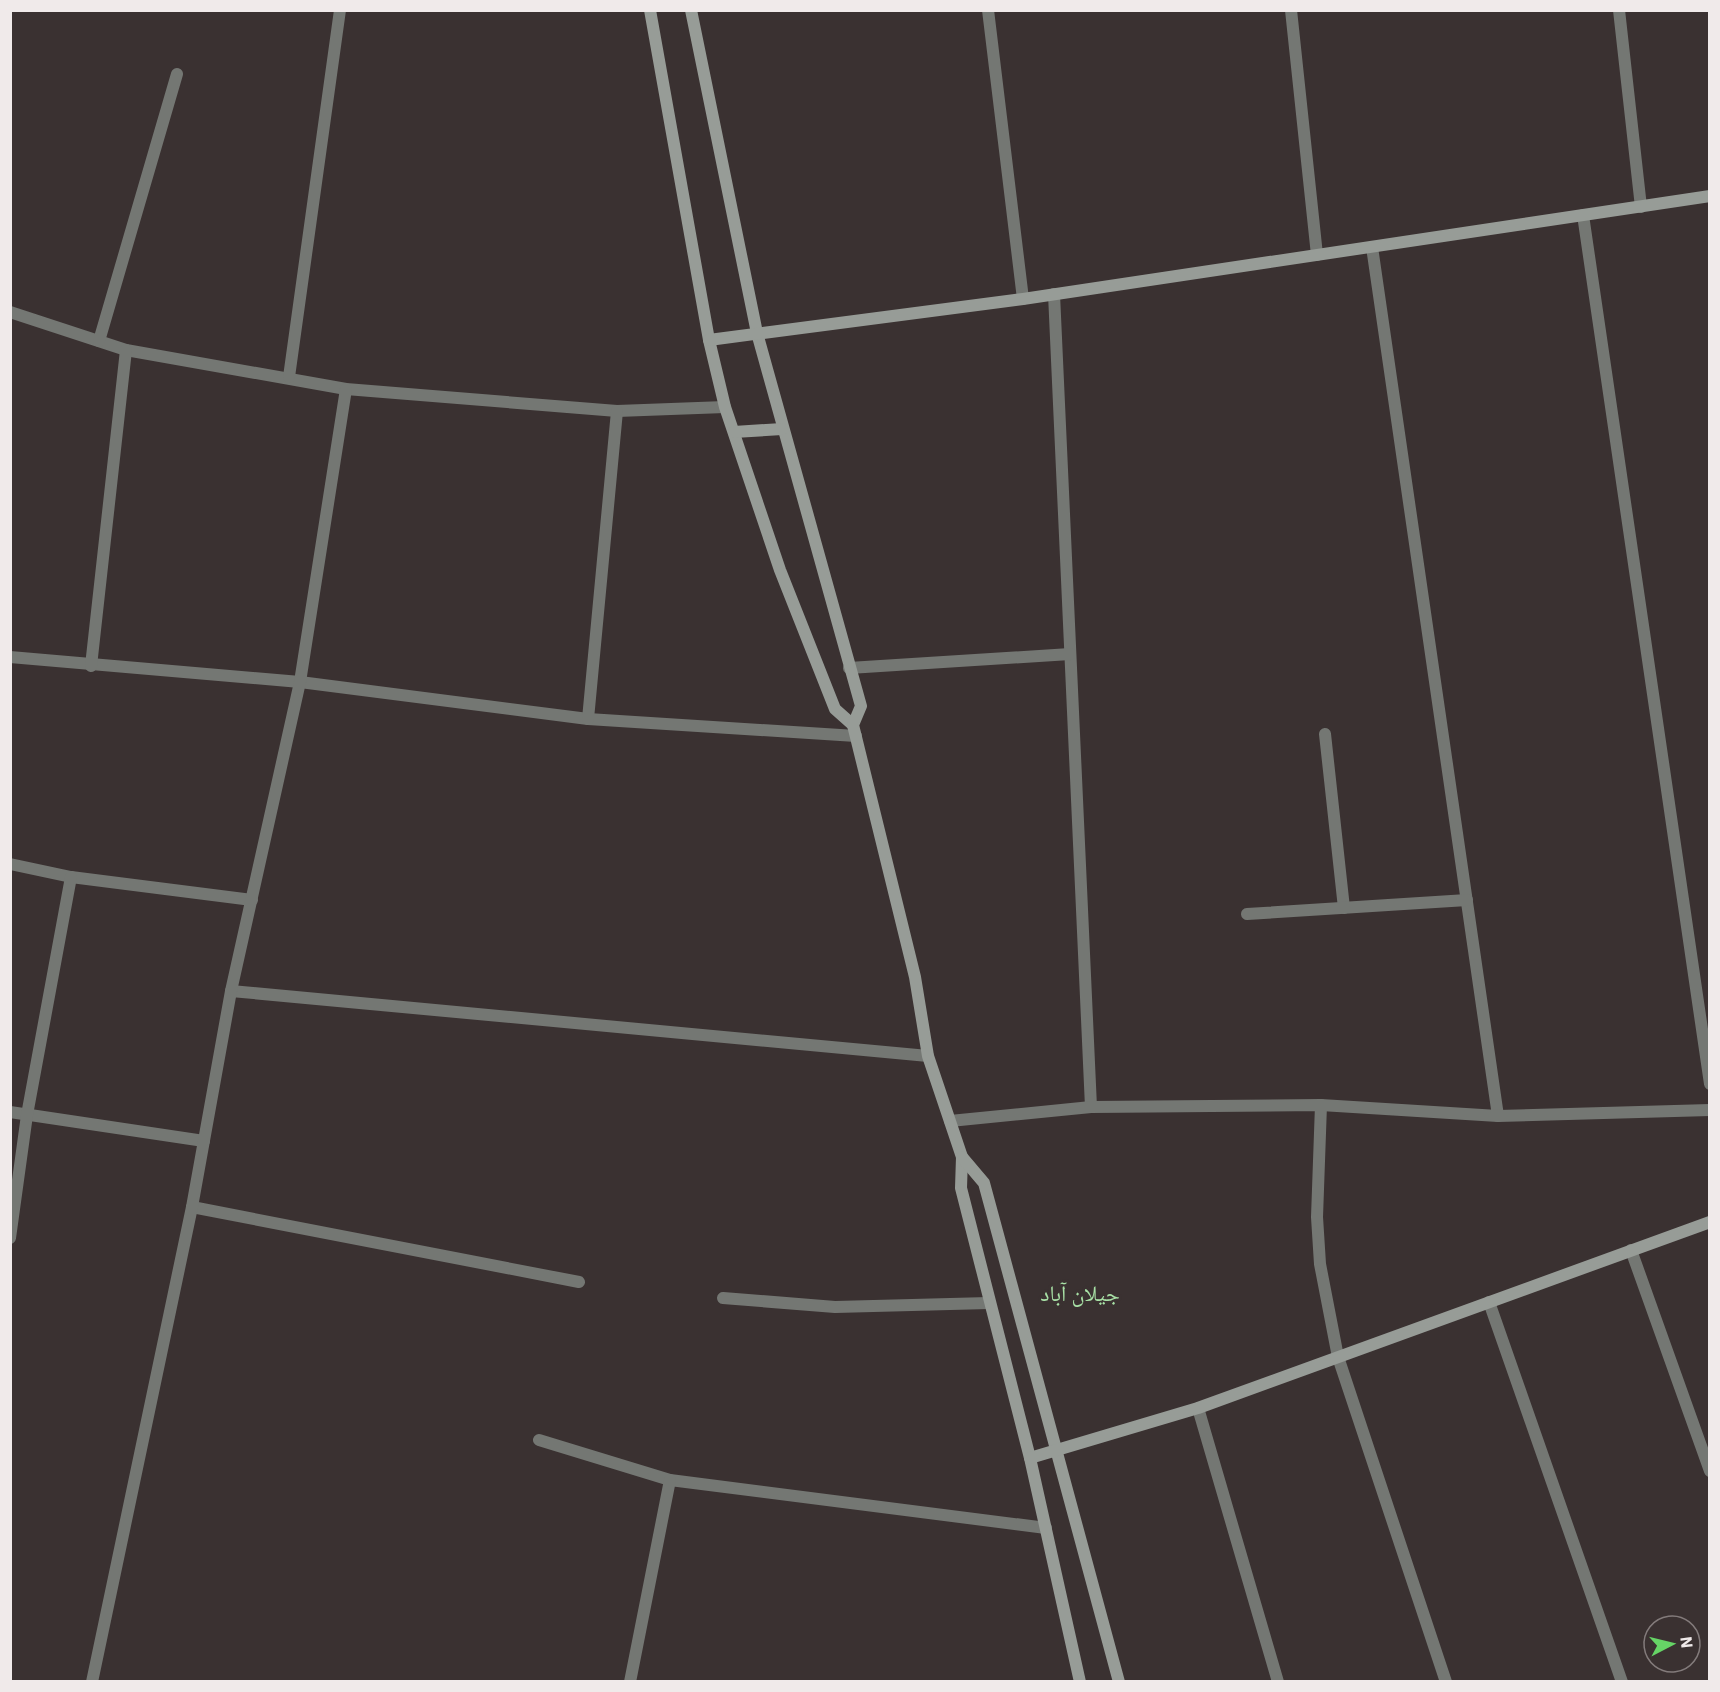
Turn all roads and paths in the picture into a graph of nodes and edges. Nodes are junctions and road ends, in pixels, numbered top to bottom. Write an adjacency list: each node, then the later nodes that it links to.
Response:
1 (340, 10): 20 (street)
2 (650, 10): 17 (street)
3 (691, 10): 16 (street)
4 (988, 10): 14 (street)
5 (1291, 10): 12 (street)
6 (1619, 10): 9 (street)
7 (177, 74): 18 (street)
8 (1710, 196): 9 (street)
9 (1641, 207): 10 (street)
10 (1583, 215): 11 (street); 42 (street)
11 (1372, 247): 12 (street); 37 (street)
12 (1317, 255): 13 (street)
13 (1054, 294): 14 (street); 26 (street)
14 (1023, 299): 16 (street)
15 (10, 312): 18 (street)
16 (757, 333): 17 (street); 24 (street)
17 (709, 340): 22 (street)
18 (99, 341): 19 (street)
19 (126, 350): 20 (street); 28 (street)
20 (289, 376): 21 (street)
21 (346, 388): 23 (street); 30 (street)
22 (724, 407): 23 (street); 25 (street)
23 (617, 411): 31 (street)
24 (782, 429): 25 (street); 29 (street)
25 (734, 432): 32 (street)
26 (1070, 654): 29 (street); 44 (street)
27 (10, 657): 28 (street)
28 (92, 666): 30 (street)
29 (849, 668): 32 (street)
30 (300, 682): 31 (street); 36 (street)
31 (588, 719): 32 (street)
32 (855, 731): 41 (street)
33 (1325, 734): 38 (street)
34 (10, 864): 35 (street)
35 (71, 878): 36 (street); 47 (street)
36 (252, 900): 40 (street)
37 (1467, 900): 38 (street); 48 (street)
38 (1344, 908): 39 (street)
39 (1247, 914)
40 (231, 991): 41 (street); 50 (street)
41 (928, 1056): 49 (street)
42 (1710, 1084)
43 (1321, 1105): 44 (street); 48 (street); 60 (street)
44 (1091, 1107): 49 (street)
45 (1710, 1110): 48 (street)
46 (10, 1112): 47 (street)
47 (27, 1115): 50 (street); 54 (street)
48 (1498, 1116)
49 (950, 1121): 51 (street)
50 (204, 1141): 52 (street)
51 (962, 1157): 59 (street); 63 (street)
52 (192, 1207): 56 (street); 68 (street)
53 (1710, 1222): 55 (street)
54 (10, 1238)
55 (1632, 1250): 58 (street); 65 (street)
56 (579, 1281)
57 (723, 1298): 59 (street)
58 (1489, 1302): 60 (street); 74 (street)
59 (989, 1303): 64 (street)
60 (1338, 1357): 61 (street); 73 (street)
61 (1198, 1408): 63 (street); 72 (street)
62 (539, 1440): 66 (street)
63 (1059, 1450): 64 (street); 71 (street)
64 (1030, 1458): 67 (street)
65 (1710, 1471)
66 (670, 1480): 67 (street); 69 (street)
67 (1046, 1528): 70 (street)
68 (92, 1682)
69 (630, 1682)
70 (1080, 1682)
71 (1119, 1682)
72 (1278, 1682)
73 (1446, 1682)
74 (1622, 1682)

